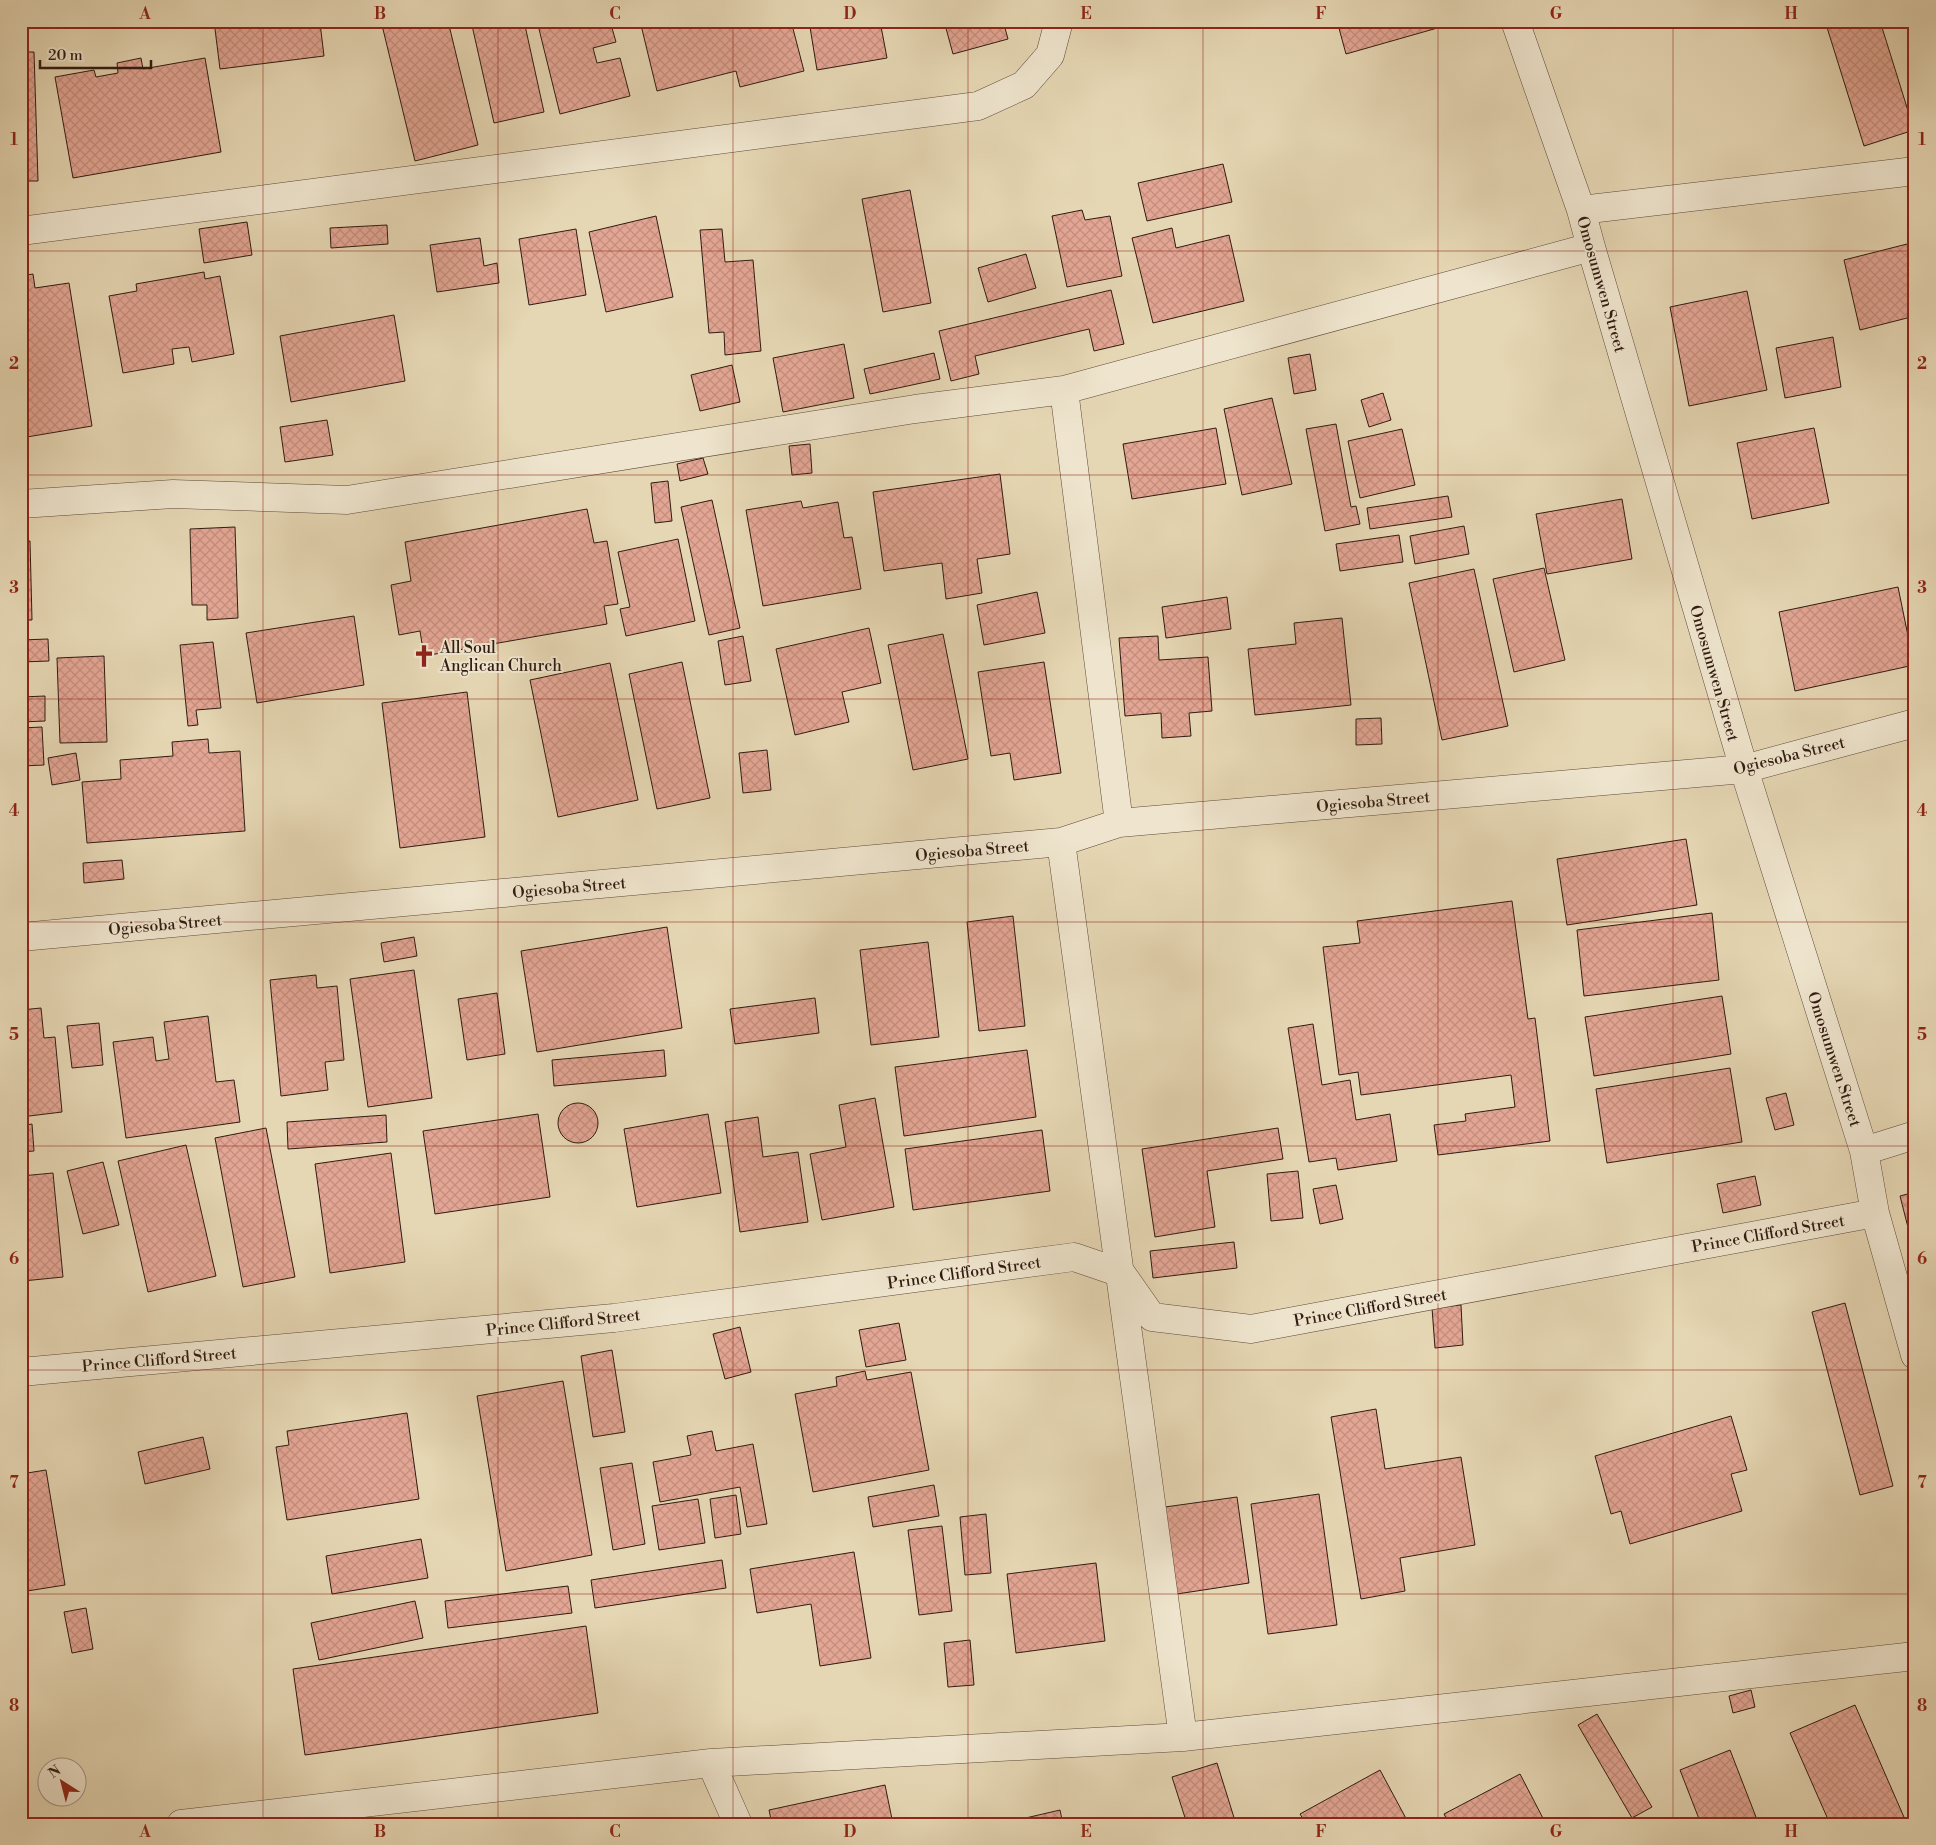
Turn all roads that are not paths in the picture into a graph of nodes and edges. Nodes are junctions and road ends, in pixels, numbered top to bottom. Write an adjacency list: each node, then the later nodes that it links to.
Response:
1 (1059, 21): 5 (street)
2 (1515, 21): 4 (street, Omosumwen Street)
3 (1915, 171): 4 (street)
4 (1581, 210): 6 (street, Omosumwen Street)
5 (21, 230)
6 (1591, 247): 7 (street); 10 (street, Omosumwen Street)
7 (1064, 390): 8 (street); 11 (street)
8 (21, 504)
9 (1915, 723): 10 (street, Ogiesoba Street)
10 (1744, 769): 11 (street, Ogiesoba Street); 15 (street, Omosumwen Street)
11 (1119, 824): 12 (street, Ogiesoba Street)
12 (1061, 842): 13 (street, Ogiesoba Street); 17 (street)
13 (21, 937)
14 (1915, 1135): 15 (street)
15 (1864, 1151): 16 (street, Omosumwen Street)
16 (1875, 1213): 17 (street, Prince Clifford Street); 18 (street, Omosumwen Street)
17 (1121, 1273): 19 (street, Prince Clifford Street); 21 (street)
18 (1915, 1355)
19 (21, 1372)
20 (1915, 1656): 21 (street)
21 (1184, 1737): 22 (street)
22 (711, 1763): 23 (street); 24 (street)
23 (181, 1824)
24 (738, 1824)

